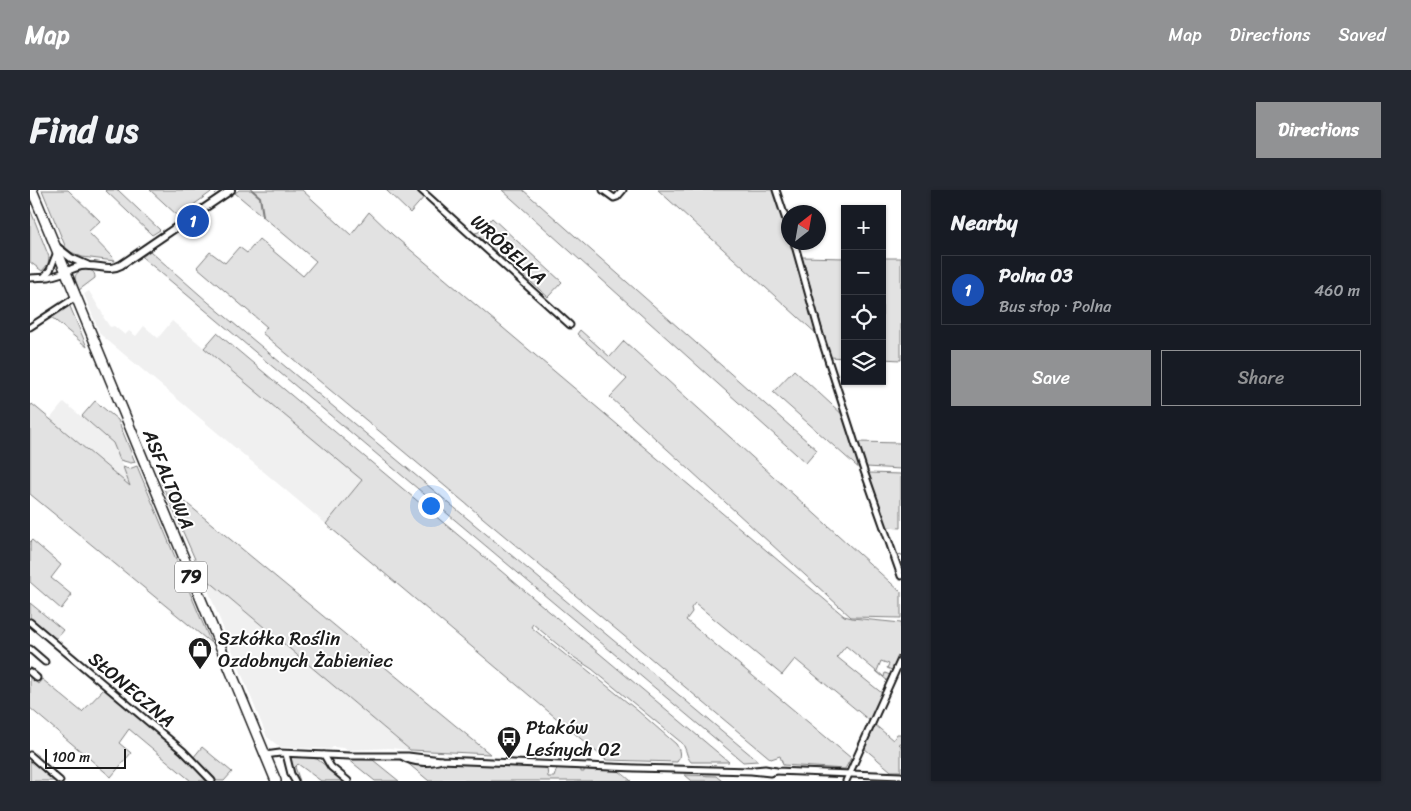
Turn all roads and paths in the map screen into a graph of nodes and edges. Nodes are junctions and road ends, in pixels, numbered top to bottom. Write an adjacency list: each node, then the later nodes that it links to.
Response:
1 (32, 190): 8 (main road, ASFALTOWA / 79)
2 (231, 190): 10 (street)
3 (421, 190): 15 (street, WRÓBELKA)
4 (603, 190): 5 (street)
5 (623, 190)
6 (776, 190): 7 (street)
7 (781, 205)
8 (57, 248): 10 (street); 11 (main road, ASFALTOWA / 79); 13 (street)
9 (796, 250): 17 (street)
10 (88, 266): 11 (street)
11 (66, 272): 13 (street); 14 (main road, ASFALTOWA / 79)
12 (30, 278): 13 (street)
13 (43, 278)
14 (76, 296): 16 (street); 26 (main road, ASFALTOWA / 79)
15 (570, 325)
16 (30, 327)
17 (901, 576)
18 (30, 622): 32 (street, SŁONECZNA)
19 (30, 649): 21 (street)
20 (901, 660): 28 (street)
21 (46, 662)
22 (30, 672): 23 (street)
23 (37, 678)
24 (286, 754): 26 (street); 27 (street); 34 (street)
25 (30, 755): 31 (street)
26 (265, 755): 33 (main road, ASFALTOWA / 79)
27 (324, 755): 28 (street); 35 (street)
28 (849, 775): 30 (street); 36 (street)
29 (901, 776): 30 (street)
30 (870, 778)
31 (60, 781)
32 (212, 781)
33 (276, 781)
34 (296, 781)
35 (348, 781)
36 (846, 781)

